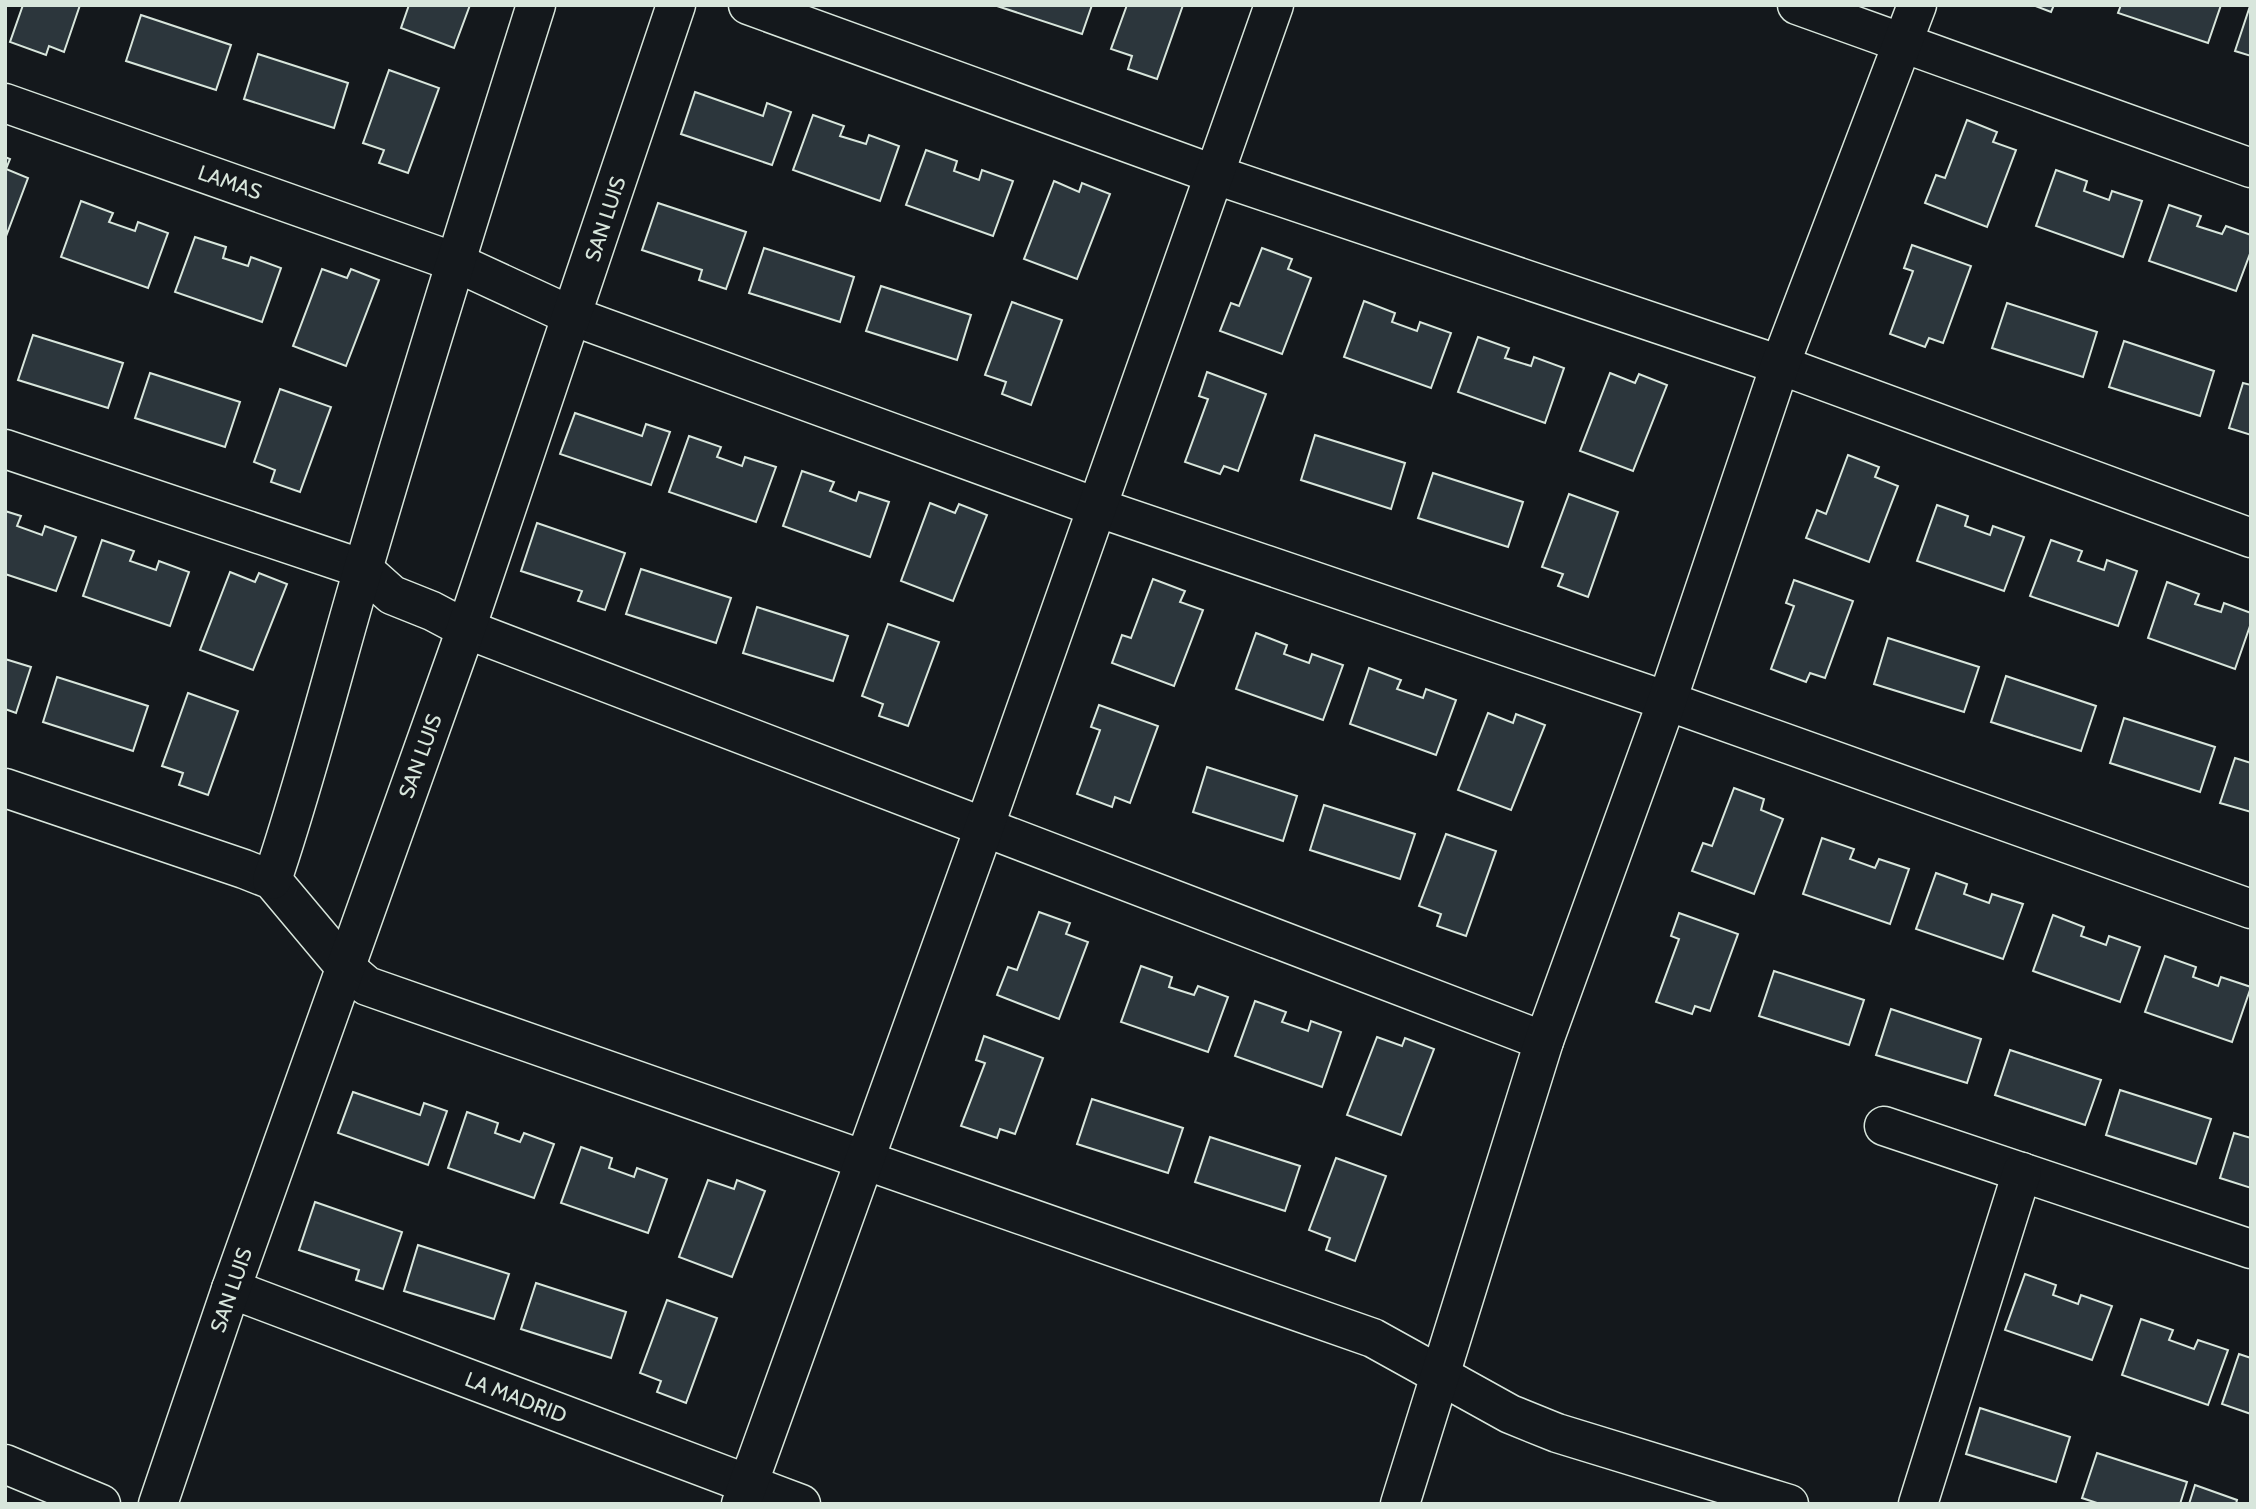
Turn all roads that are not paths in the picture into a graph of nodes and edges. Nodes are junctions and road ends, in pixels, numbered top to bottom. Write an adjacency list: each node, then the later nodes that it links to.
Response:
1 (536, 5): 11 (street)
2 (676, 5): 12 (street, SAN LUIS)
3 (748, 5): 10 (street)
4 (1274, 5): 10 (street)
5 (1797, 5): 7 (street)
6 (1917, 5): 7 (street)
7 (1904, 43): 9 (street); 13 (street)
8 (5, 103): 11 (street, LAMAS)
9 (2251, 168)
10 (1216, 175): 13 (street); 15 (street)
11 (455, 262): 12 (street, LAMAS); 17 (street)
12 (572, 316): 15 (street, LAMAS); 18 (street, SAN LUIS)
13 (1780, 365): 16 (street); 19 (street)
14 (5, 449): 17 (street)
15 (1096, 507): 19 (street, LAMAS); 21 (street)
16 (2251, 538)
17 (363, 569): 18 (street); 22 (street)
18 (466, 629): 21 (street); 24 (street, SAN LUIS)
19 (1667, 701): 23 (street, LAMAS); 25 (street)
20 (5, 788): 22 (street)
21 (984, 828): 25 (street); 27 (street)
22 (272, 880): 24 (street)
23 (2251, 909)
24 (345, 967): 27 (street); 30 (street, SAN LUIS)
25 (1544, 1041): 31 (street)
26 (1885, 1126): 28 (street)
27 (865, 1161): 31 (street); 33 (street)
28 (2022, 1172): 29 (street); 39 (street)
29 (2251, 1249)
30 (231, 1289): 33 (street, LA MADRID); 35 (street, SAN LUIS)
31 (1440, 1374): 37 (street); 38 (street)
32 (5, 1464): 34 (street)
33 (745, 1494): 36 (street, LA MADRID)
34 (102, 1504)
35 (158, 1504)
36 (801, 1504)
37 (1400, 1504)
38 (1789, 1504)
39 (1918, 1504)

